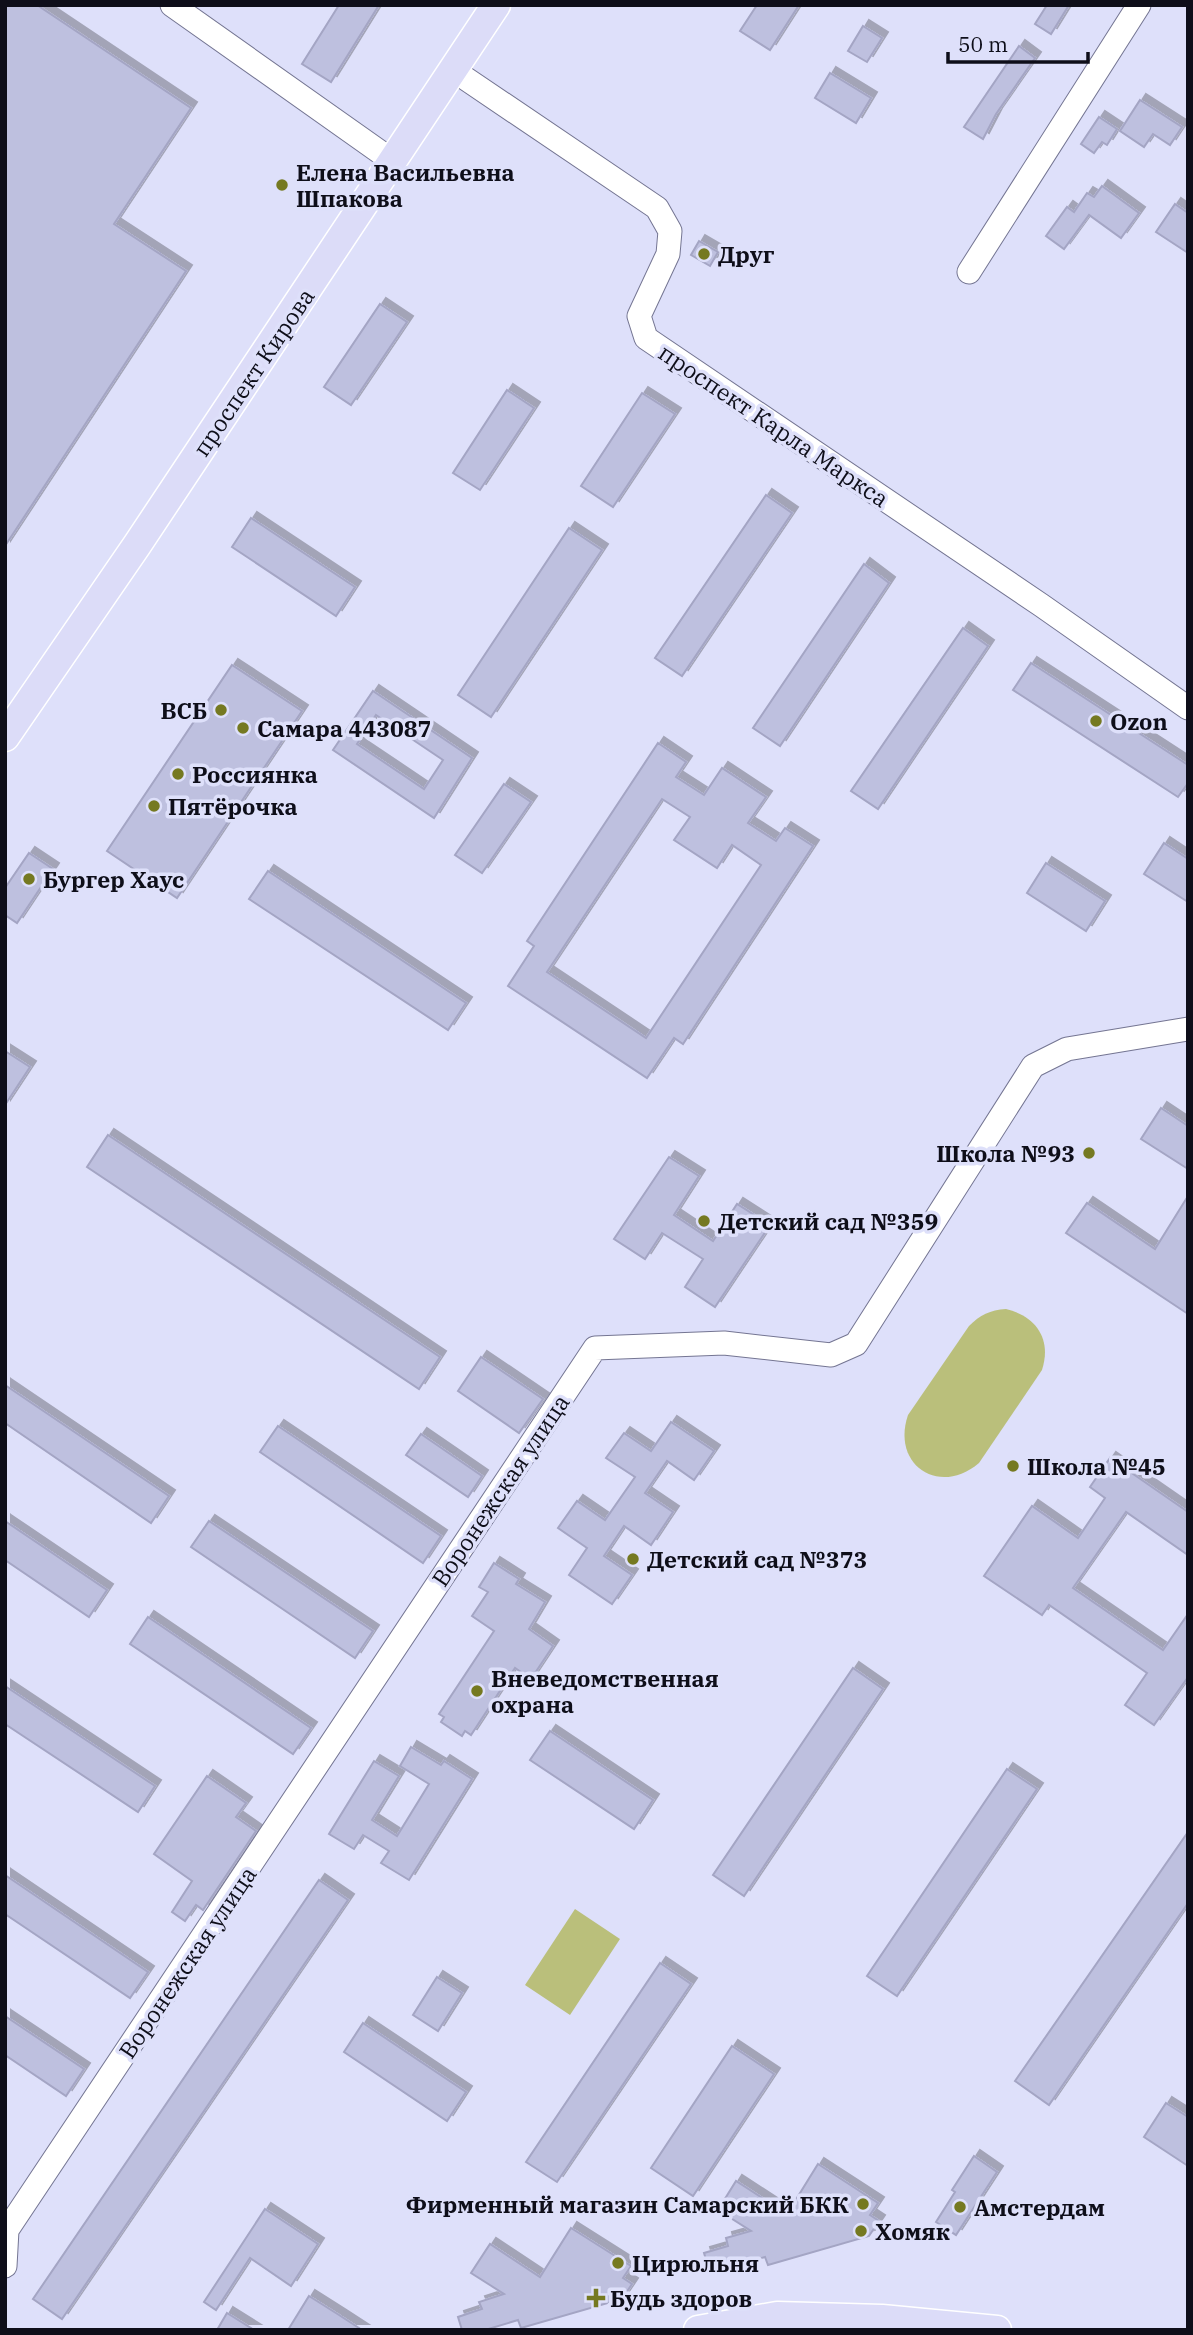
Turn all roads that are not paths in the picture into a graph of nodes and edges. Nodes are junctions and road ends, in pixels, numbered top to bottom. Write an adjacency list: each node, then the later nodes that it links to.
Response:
1 (172, 5): 5 (street)
2 (496, 5): 4 (main road, проспект Кирова)
3 (1139, 5): 6 (street)
4 (453, 70): 5 (main road, проспект Кирова); 7 (street, проспект Карла Маркса)
5 (394, 162): 8 (main road, проспект Кирова)
6 (969, 272)
7 (1188, 708)
8 (5, 737)
9 (1188, 1029): 10 (street, Воронежская улица)
10 (5, 2266)
11 (698, 2330): 12 (main road)
12 (998, 2330)

